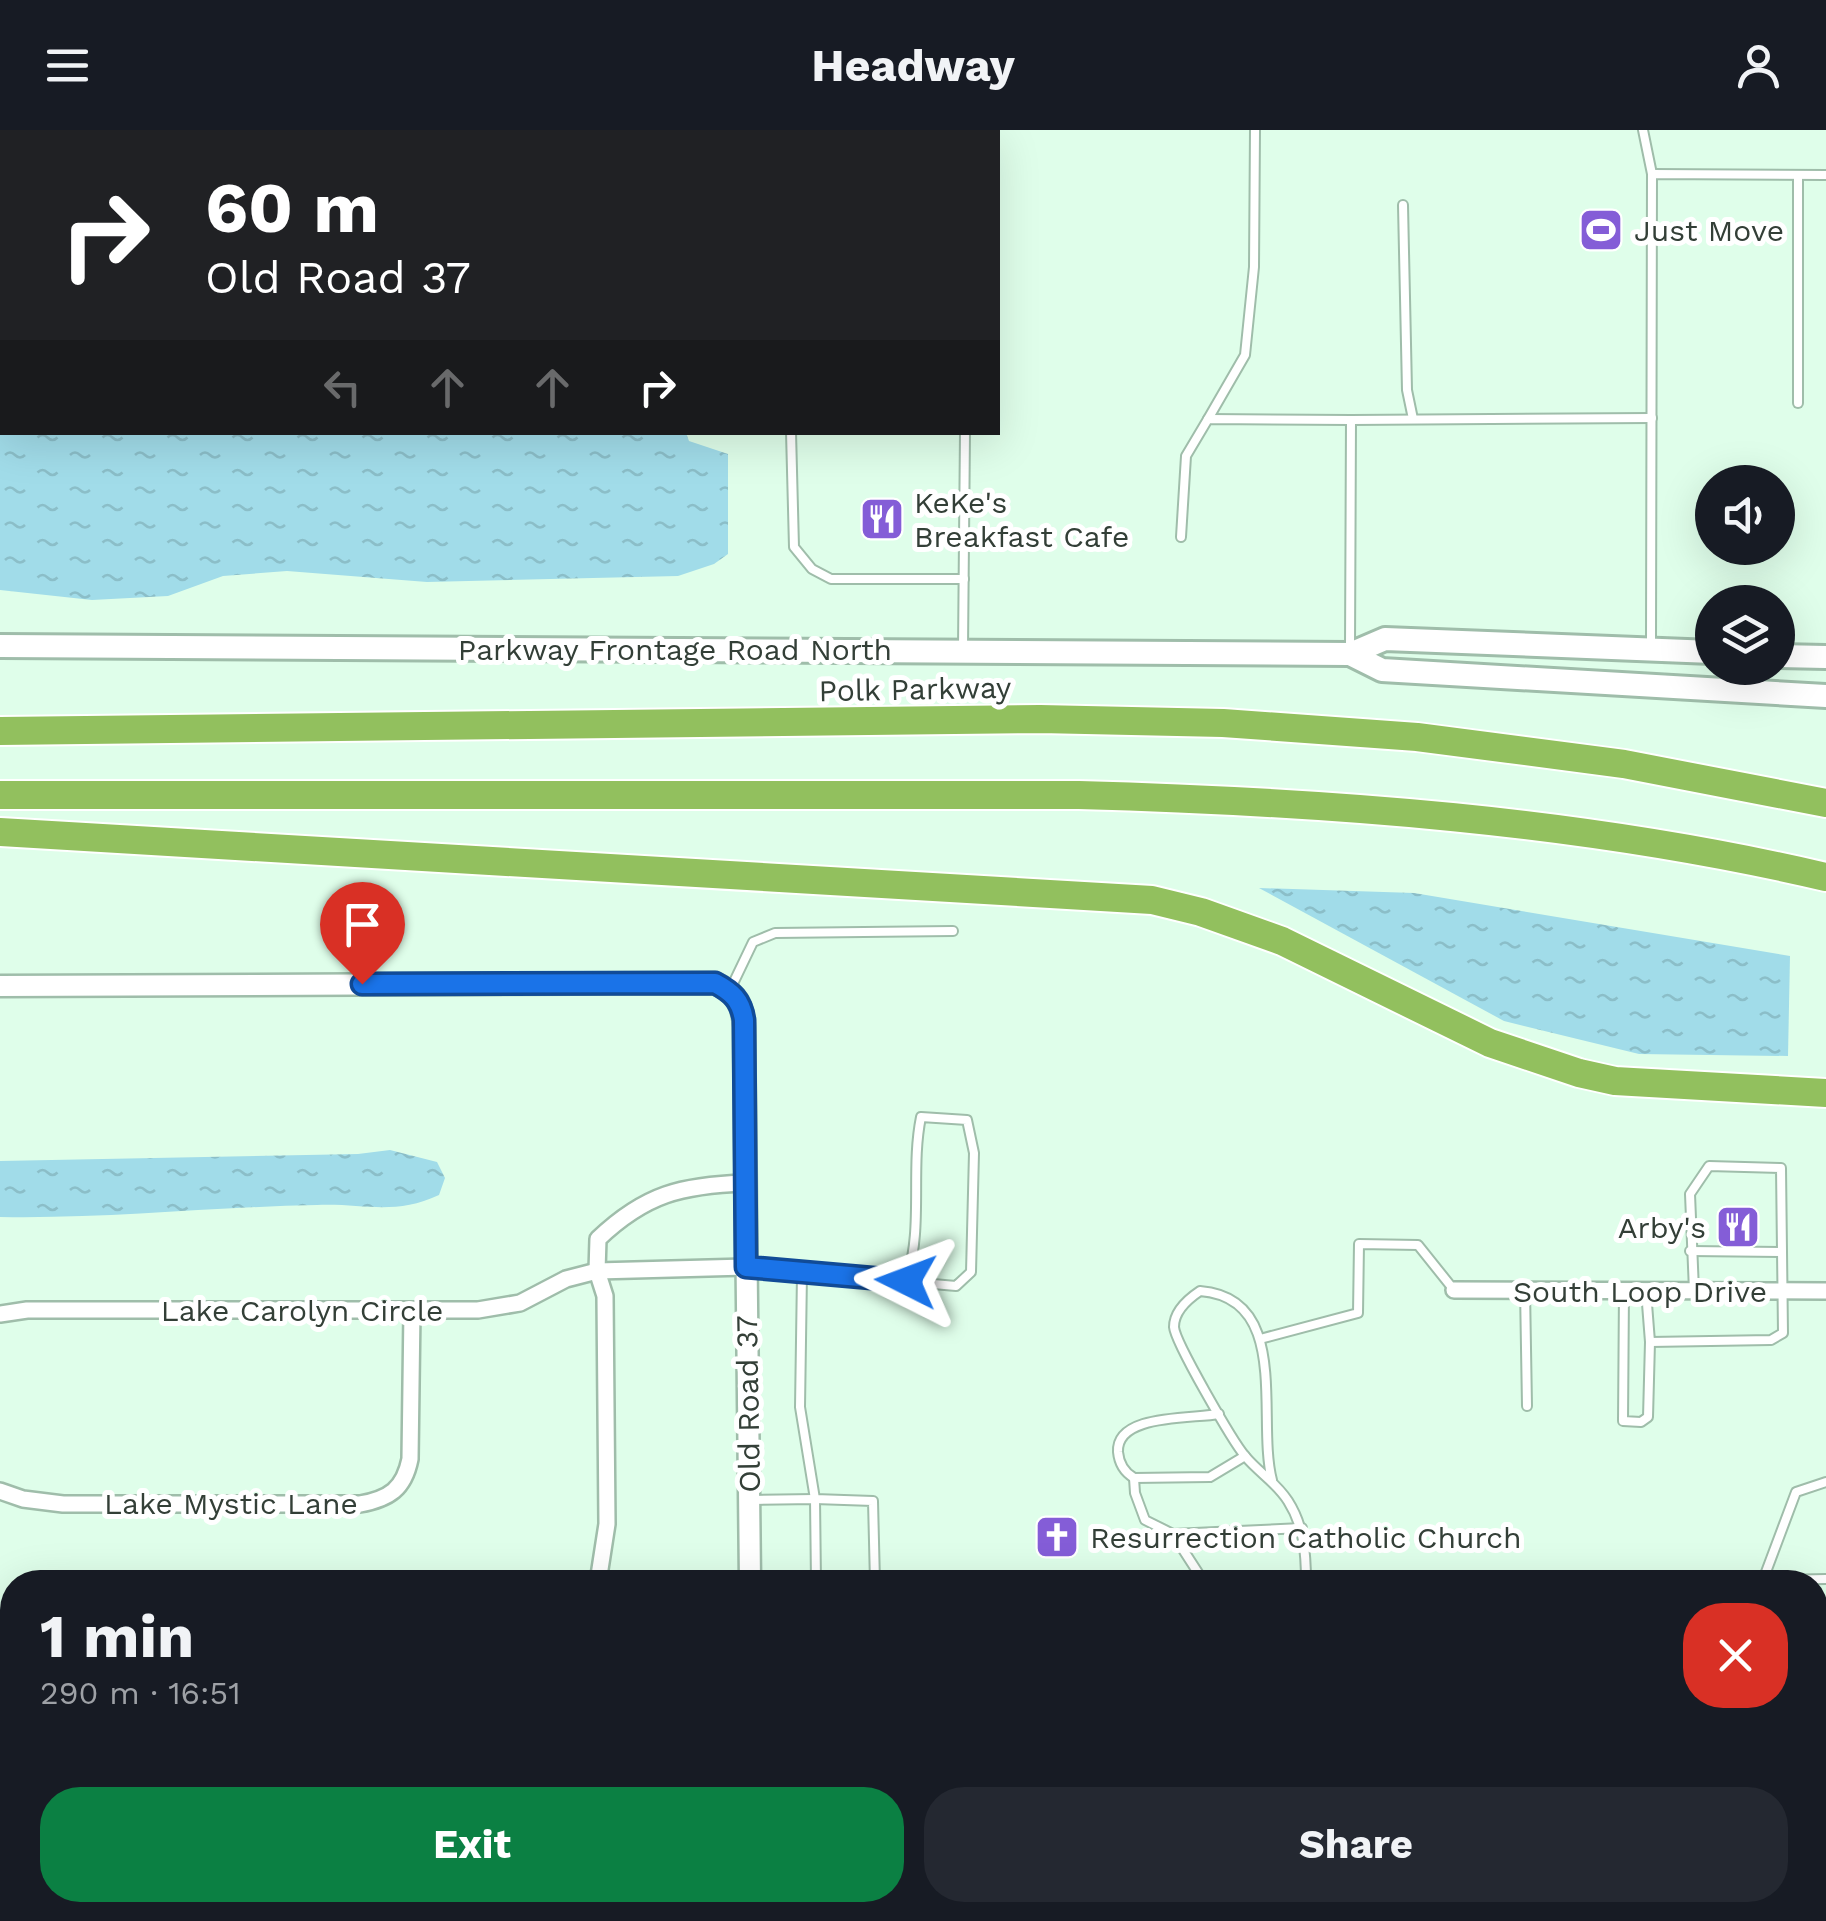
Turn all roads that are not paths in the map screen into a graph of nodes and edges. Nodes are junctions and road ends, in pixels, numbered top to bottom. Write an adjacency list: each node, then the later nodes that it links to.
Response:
1 (1256, 130): 9 (lane)
2 (1643, 130): 3 (lane)
3 (1652, 174): 4 (lane); 8 (lane)
4 (1798, 175): 5 (lane); 7 (lane)
5 (1826, 175)
6 (1403, 206): 10 (lane)
7 (1798, 403)
8 (1652, 418): 10 (lane); 17 (lane)
9 (1208, 419): 11 (lane); 14 (lane)
10 (1414, 419): 11 (lane)
11 (1351, 420): 20 (lane)
12 (790, 435): 15 (lane)
13 (966, 435): 15 (lane)
14 (1181, 537)
15 (964, 579): 18 (lane)
16 (0, 646): 18 (main road, Parkway Frontage Road North)
17 (1650, 649): 19 (main road, Parkway Frontage Road North); 20 (main road, Parkway Frontage Road North)
18 (964, 651): 20 (main road, Parkway Frontage Road North)
19 (1695, 651)
20 (1350, 654): 23 (main road, Parkway Frontage Road North)
21 (1795, 657): 22 (main road)
22 (1826, 658)
23 (1826, 696)
24 (6, 730): 26 (highway, Polk Parkway)
25 (9, 795): 28 (highway)
26 (1826, 804)
27 (7, 833): 32 (highway)
28 (1826, 876)
29 (953, 930): 31 (lane)
30 (0, 986): 31 (street)
31 (730, 990): 33 (street, Old Road 37)
32 (1826, 1093)
33 (746, 1183): 36 (street, Old Road 37); 37 (street)
34 (1690, 1251): 35 (lane); 35 (lane); 44 (lane)
35 (1782, 1252): 45 (lane)
36 (746, 1267): 37 (street, Lake Carolyn Circle); 38 (lane); 59 (street, Old Road 37)
37 (596, 1271): 47 (street, Lake Carolyn Circle); 62 (street)
38 (802, 1274): 39 (lane); 58 (lane)
39 (906, 1281): 39 (lane)
40 (1454, 1290): 41 (street, South Loop Drive); 49 (lane)
41 (1525, 1290): 42 (street, South Loop Drive); 51 (lane)
42 (1624, 1291): 43 (street, South Loop Drive); 50 (lane)
43 (1646, 1291): 44 (street, South Loop Drive); 50 (lane)
44 (1694, 1291): 45 (street, South Loop Drive)
45 (1782, 1291): 46 (street, South Loop Drive); 50 (lane)
46 (1826, 1292)
47 (412, 1310): 48 (street, Lake Carolyn Circle); 57 (street, Lake Mystic Lane)
48 (0, 1314)
49 (1260, 1338): 52 (lane); 55 (lane)
50 (1650, 1342)
51 (1527, 1406)
52 (1218, 1414): 53 (lane); 54 (lane)
53 (1245, 1456): 54 (lane); 55 (lane)
54 (1134, 1478): 61 (lane)
55 (1272, 1480): 60 (lane)
56 (1826, 1482): 68 (lane)
57 (0, 1492)
58 (816, 1499): 59 (lane); 64 (lane); 65 (lane)
59 (749, 1500): 63 (street, Old Road 37)
60 (1302, 1528): 61 (lane); 67 (lane)
61 (1173, 1534): 66 (lane)
62 (600, 1570)
63 (750, 1570)
64 (816, 1570)
65 (875, 1570)
66 (1196, 1570)
67 (1305, 1570)
68 (1767, 1570)

